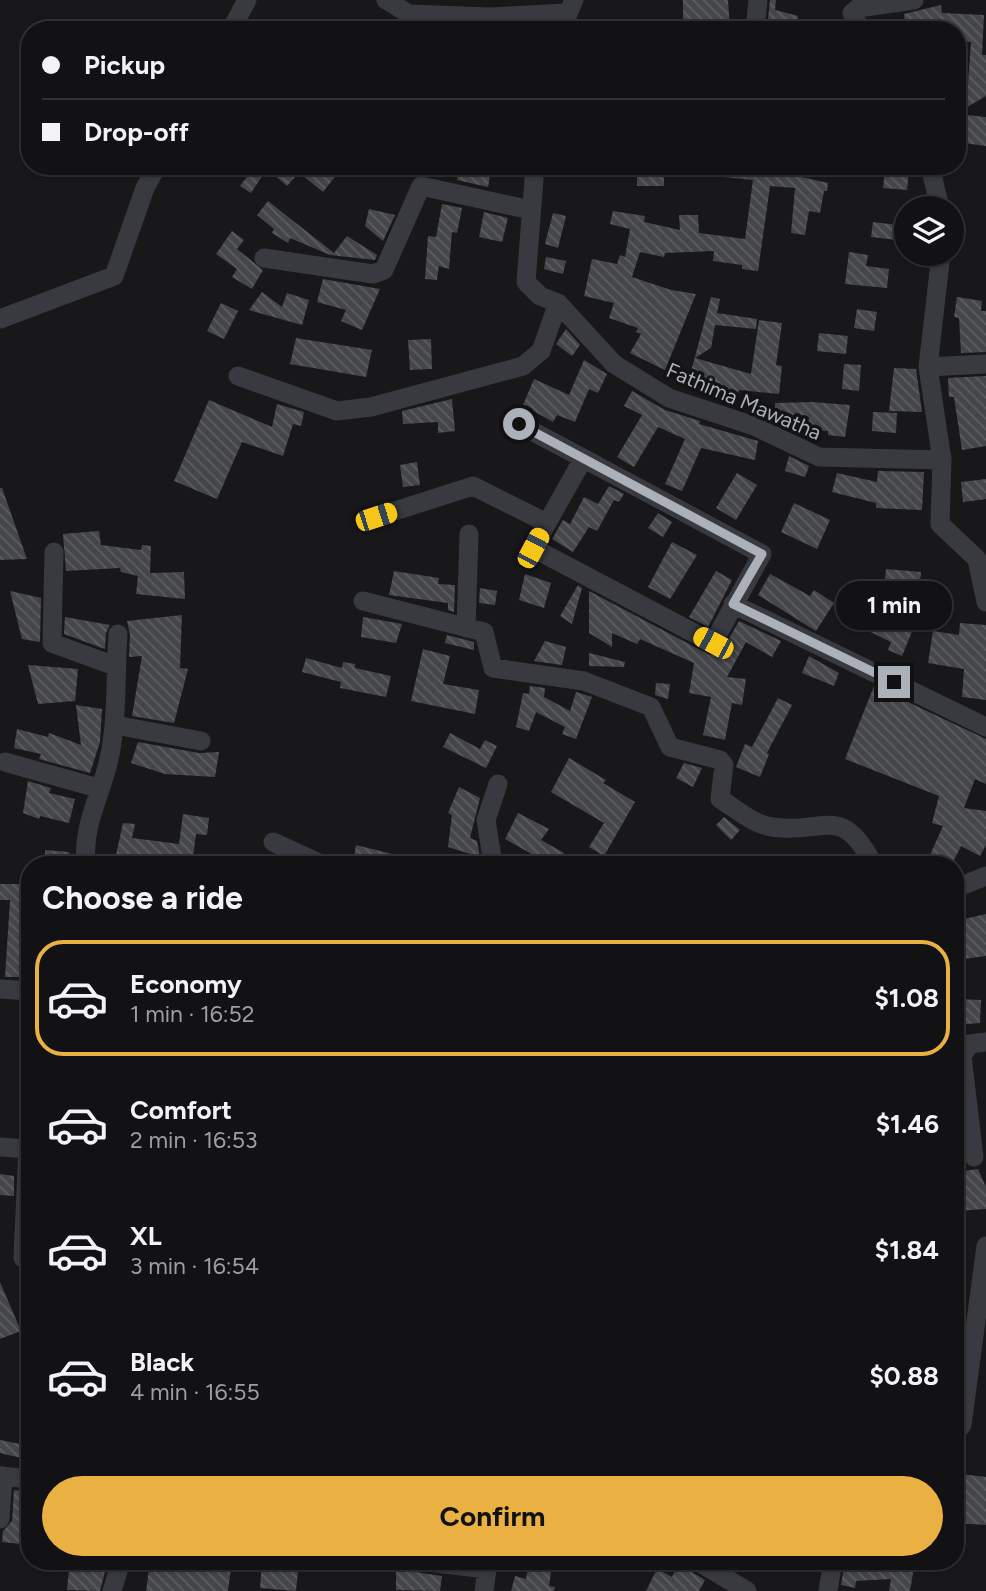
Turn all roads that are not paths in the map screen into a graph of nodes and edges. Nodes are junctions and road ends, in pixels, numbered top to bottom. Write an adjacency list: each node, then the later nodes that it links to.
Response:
1 (247, 0): 7 (street)
2 (386, 0): 5 (street)
3 (758, 0): 8 (street)
4 (914, 0): 9 (street)
5 (410, 7): 6 (street)
6 (567, 14)
7 (236, 21)
8 (756, 21)
9 (856, 21)
10 (152, 175): 18 (street)
11 (534, 175): 14 (street, Fathima Mawatha)
12 (932, 175): 13 (street)
13 (937, 196)
14 (531, 210): 15 (street); 17 (street, Fathima Mawatha)
15 (264, 258)
16 (940, 266): 20 (street)
17 (558, 303): 21 (street); 24 (street, Fathima Mawatha)
18 (0, 319)
19 (986, 364): 20 (street)
20 (928, 367): 24 (street)
21 (238, 376)
22 (519, 424): 23 (street)
23 (583, 459): 26 (street); 31 (street)
24 (942, 460): 30 (street)
25 (376, 517): 26 (street)
26 (547, 523): 31 (street)
27 (469, 534): 32 (street)
28 (54, 552): 34 (street)
29 (363, 601): 32 (street)
30 (986, 602)
31 (733, 604): 36 (street)
32 (466, 628): 45 (street)
33 (118, 634): 34 (street)
34 (115, 666): 35 (street)
35 (115, 725): 37 (street); 40 (street)
36 (986, 727)
37 (201, 741)
38 (2, 760): 40 (street)
39 (498, 784): 44 (street)
40 (98, 788): 42 (street)
41 (273, 842): 43 (street)
42 (85, 856)
43 (304, 856)
44 (492, 856)
45 (868, 856)
46 (986, 876): 47 (street)
47 (964, 885)
48 (0, 989): 49 (street)
49 (21, 990)
50 (986, 1042): 51 (street)
51 (964, 1053)
52 (964, 1073): 55 (street)
53 (0, 1147): 54 (street)
54 (21, 1148)
55 (974, 1157)
56 (986, 1246): 57 (street)
57 (964, 1410)
58 (1, 1476): 59 (street); 60 (street)
59 (21, 1478)
60 (0, 1520)
61 (118, 1570): 65 (street)
62 (486, 1570): 66 (street)
63 (712, 1570): 67 (street)
64 (832, 1570): 68 (street)
65 (112, 1591)
66 (484, 1591)
67 (747, 1591)
68 (828, 1591)

